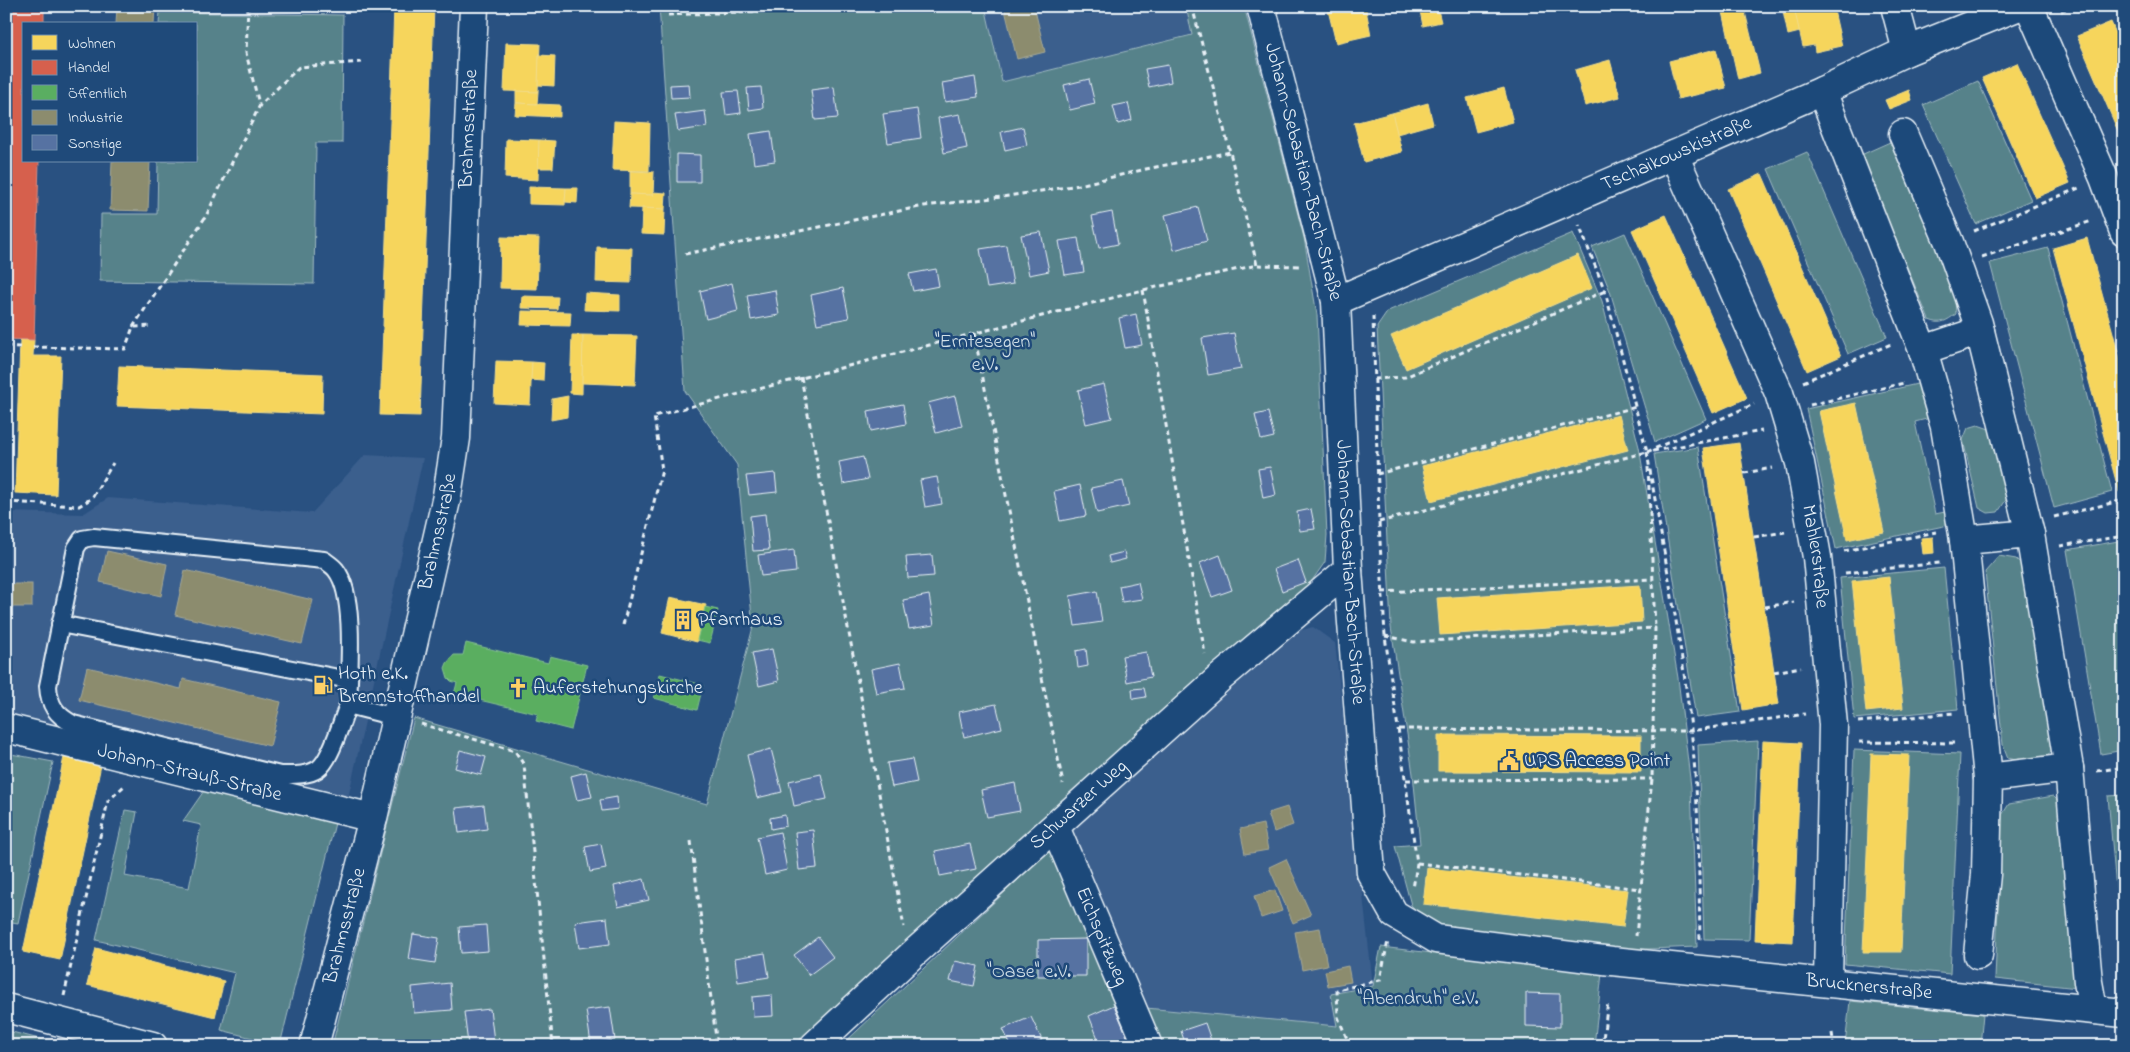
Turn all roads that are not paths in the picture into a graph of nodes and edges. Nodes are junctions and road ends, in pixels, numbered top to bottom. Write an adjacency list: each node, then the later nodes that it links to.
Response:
1 (474, 6): 20 (street, Brahmsstraße)
2 (1261, 6): 11 (street, Johann-Sebastian-Bach-Straße)
3 (1895, 6): 6 (street)
4 (2019, 6): 6 (street, Tschaikowskistraße)
5 (2029, 6): 10 (street)
6 (1907, 51): 7 (street, Tschaikowskistraße)
7 (1822, 91): 9 (street, Tschaikowskistraße); 13 (street)
8 (1903, 134): 12 (street)
9 (1674, 155): 11 (street, Tschaikowskistraße); 28 (street, Mahlerstraße)
10 (2120, 222)
11 (1336, 301): 16 (street, Johann-Sebastian-Bach-Straße)
12 (1980, 331): 13 (street); 14 (street)
13 (1924, 350): 15 (street)
14 (2031, 536): 15 (street); 22 (street)
15 (1964, 542): 23 (street)
16 (1348, 570): 25 (street, Schwarzer Weg); 27 (street, Johann-Sebastian-Bach-Straße)
17 (60, 624): 18 (lane); 18 (lane); 19 (lane)
18 (348, 680): 19 (lane)
19 (348, 705): 20 (lane)
20 (395, 717): 24 (street, Brahmsstraße)
21 (6, 728): 24 (street, Johann-Strauß-Straße)
22 (2069, 768): 23 (street); 30 (street)
23 (1988, 778): 26 (street)
24 (373, 818): 33 (street, Brahmsstraße)
25 (1055, 827): 34 (street, Schwarzer Weg); 35 (street, Eichspitzweg)
26 (1978, 955)
27 (1612, 961): 28 (street, Brucknerstraße)
28 (1828, 982): 30 (street, Brucknerstraße)
29 (6, 1008): 32 (street)
30 (2093, 1009): 31 (street, Brucknerstraße)
31 (2124, 1013)
32 (153, 1046)
33 (314, 1046)
34 (814, 1046)
35 (1148, 1046)

